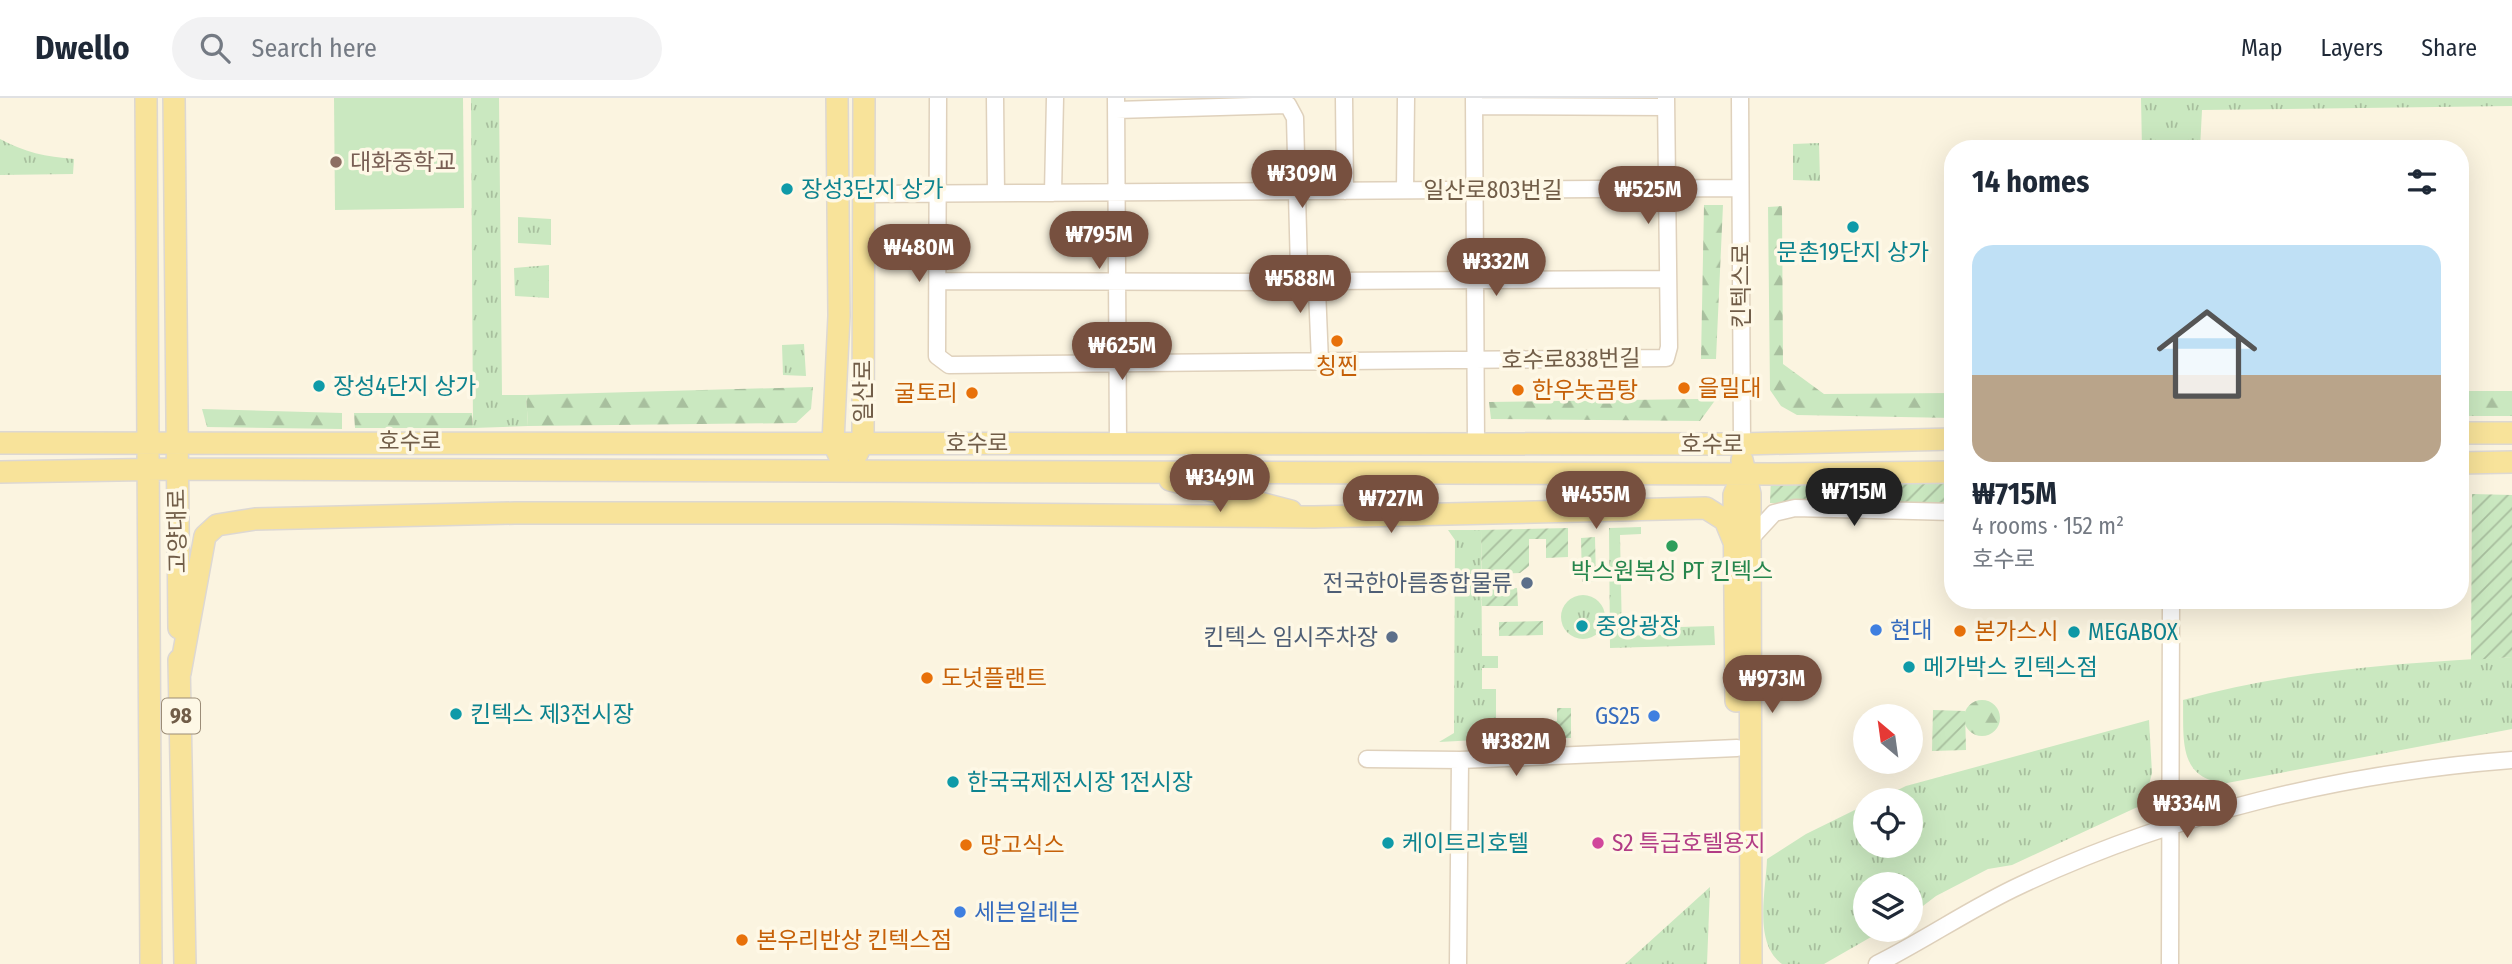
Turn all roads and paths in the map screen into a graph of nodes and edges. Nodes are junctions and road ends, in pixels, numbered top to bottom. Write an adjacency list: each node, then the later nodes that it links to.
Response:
1 (145, 98): 40 (main road, 고양대로 / 98)
2 (174, 98): 39 (main road, 고양대로 / 98)
3 (837, 98): 31 (main road, 일산로)
4 (864, 98): 25 (main road, 일산로)
5 (938, 98): 26 (street)
6 (995, 98): 23 (street)
7 (1055, 98): 24 (street)
8 (1344, 98): 21 (street)
9 (1406, 98): 18 (street, 일산로803번길)
10 (1740, 98): 16 (street, 킨텍스로)
11 (1474, 102): 12 (street, 호수로838번길); 19 (street, 호수로838번길)
12 (1541, 102): 13 (street, 호수로838번길)
13 (1603, 102): 14 (street, 호수로838번길)
14 (1666, 102): 17 (street)
15 (1116, 104): 20 (street); 22 (street)
16 (1740, 188): 17 (street, 일산로803번길); 47 (street, 킨텍스로)
17 (1665, 189): 19 (street, 일산로803번길); 27 (street)
18 (1405, 190): 19 (street, 일산로803번길); 21 (street, 일산로803번길)
19 (1475, 190): 28 (street, 호수로838번길)
20 (1297, 191): 21 (street, 일산로803번길); 22 (street, 일산로803번길); 30 (street)
21 (1345, 191)
22 (1116, 192): 24 (street, 일산로803번길); 30 (street)
23 (996, 193): 24 (street, 일산로803번길); 26 (street, 일산로803번길)
24 (1053, 193)
25 (864, 194): 26 (street, 일산로803번길); 34 (main road, 일산로)
26 (935, 194): 29 (street)
27 (1668, 279): 28 (street); 32 (street, 호수로838번길)
28 (1475, 280): 32 (street, 호수로838번길); 33 (street)
29 (938, 281): 30 (street); 35 (street, 호수로838번길)
30 (1117, 282): 35 (street)
31 (838, 327): 34 (main road); 41 (main road, 일산로)
32 (1475, 361): 33 (street, 호수로838번길); 46 (street, 호수로838번길)
33 (1316, 362): 35 (street, 호수로838번길)
34 (864, 363): 42 (main road, 일산로)
35 (1118, 363): 45 (street)
36 (2469, 433): 37 (main road)
37 (2512, 433)
38 (1944, 439): 47 (main road, 호수로)
39 (176, 441): 40 (main road, 호수로); 41 (main road, 호수로); 50 (main road, 고양대로 / 98)
40 (147, 442): 43 (main road, 호수로); 51 (main road, 고양대로 / 98)
41 (833, 442): 42 (main road, 호수로); 52 (main road, 일산로)
42 (863, 442): 44 (main road, 호수로); 52 (main road, 일산로)
43 (0, 443)
44 (990, 443): 45 (main road, 호수로); 53 (main road)
45 (1118, 443): 46 (main road, 호수로)
46 (1476, 444): 47 (main road, 호수로)
47 (1742, 444): 57 (main road, 킨텍스로)
48 (2469, 463): 49 (main road)
49 (2512, 463)
50 (176, 469): 51 (main road, 호수로); 52 (main road, 호수로); 62 (main road, 고양대로 / 98)
51 (149, 470): 54 (main road, 호수로); 68 (main road, 고양대로 / 98)
52 (847, 471): 53 (main road, 호수로)
53 (927, 471): 55 (main road, 호수로)
54 (0, 472)
55 (1137, 472): 57 (main road, 호수로); 59 (main road)
56 (1944, 472): 57 (main road, 호수로)
57 (1743, 474): 60 (main road, 킨텍스로)
58 (1944, 512): 60 (street)
59 (1314, 517): 60 (main road); 62 (main road)
60 (1742, 540): 63 (main road, 킨텍스로); 72 (main road, 킨텍스로)
61 (2171, 609): 67 (street)
62 (180, 673): 69 (main road, 고양대로 / 98)
63 (1737, 748): 65 (street); 71 (main road, 킨텍스로)
64 (1367, 759): 65 (street)
65 (1460, 760): 70 (street)
66 (2512, 760): 67 (street)
67 (2168, 826): 73 (street); 74 (street)
68 (151, 964)
69 (184, 964)
70 (1458, 964)
71 (1741, 964)
72 (1751, 964)
73 (1877, 964)
74 (2170, 964)

